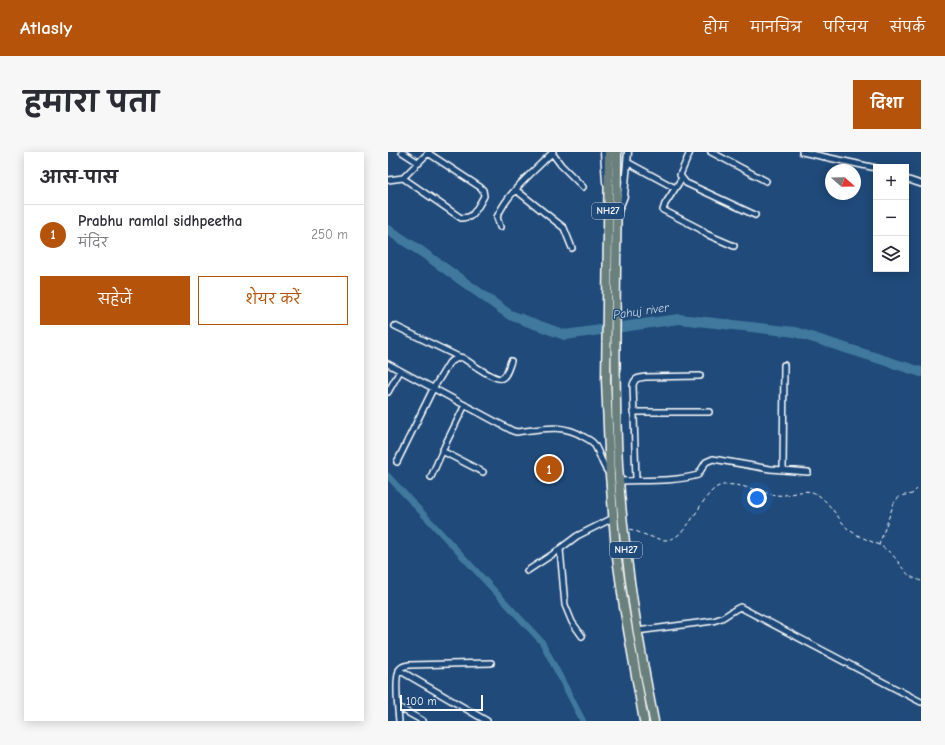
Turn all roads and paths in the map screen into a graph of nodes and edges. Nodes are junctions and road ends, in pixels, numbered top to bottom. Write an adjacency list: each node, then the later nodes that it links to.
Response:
1 (402, 152): 12 (street)
2 (429, 152): 12 (street); 14 (street)
3 (604, 152): 24 (street)
4 (608, 152): 21 (highway, NH27)
5 (617, 152): 21 (highway, NH27)
6 (628, 152): 11 (street)
7 (690, 152): 15 (street)
8 (711, 152): 18 (street)
9 (802, 152): 13 (street)
10 (553, 153): 20 (street); 23 (street)
11 (627, 162): 22 (street); 25 (street)
12 (419, 163): 14 (street)
13 (873, 167)
14 (404, 178): 16 (street)
15 (682, 178): 22 (street); 26 (street)
16 (388, 180)
17 (909, 180): 19 (street)
18 (766, 181)
19 (921, 184)
20 (583, 187)
21 (613, 188): 24 (highway, NH27); 25 (highway, NH27)
22 (675, 188): 28 (street)
23 (516, 190): 27 (street); 29 (street)
24 (609, 204): 47 (highway, NH27)
25 (617, 213): 50 (highway, NH27)
26 (755, 215)
27 (500, 227)
28 (734, 246)
29 (572, 248)
30 (394, 326): 31 (street)
31 (459, 357): 32 (street); 37 (street)
32 (511, 361)
33 (388, 364): 35 (street)
34 (784, 365): 44 (street)
35 (400, 371): 37 (street); 38 (street)
36 (700, 376): 40 (street)
37 (433, 389): 39 (street); 43 (street)
38 (388, 392)
39 (465, 405): 42 (street); 47 (street)
40 (633, 412): 41 (street); 49 (street)
41 (709, 412)
42 (442, 451): 45 (street); 48 (street)
43 (397, 462)
44 (783, 470): 46 (street); 49 (street)
45 (483, 472)
46 (808, 472)
47 (610, 475): 52 (highway, NH27)
48 (431, 477)
49 (636, 480): 50 (street)
50 (620, 481): 53 (highway, NH27)
51 (917, 489): 54 (path)
52 (613, 518): 55 (street); 67 (highway, NH27)
53 (624, 527): 54 (path); 58 (highway, NH27)
54 (878, 545): 57 (path)
55 (560, 550): 56 (street); 59 (street)
56 (527, 570)
57 (921, 581)
58 (637, 631): 62 (street); 68 (highway, NH27)
59 (582, 636)
60 (491, 663): 61 (street)
61 (399, 670): 63 (street); 66 (street)
62 (921, 702)
63 (398, 707): 64 (street); 65 (street)
64 (399, 721)
65 (423, 721)
66 (487, 721)
67 (644, 721)
68 (654, 721)

